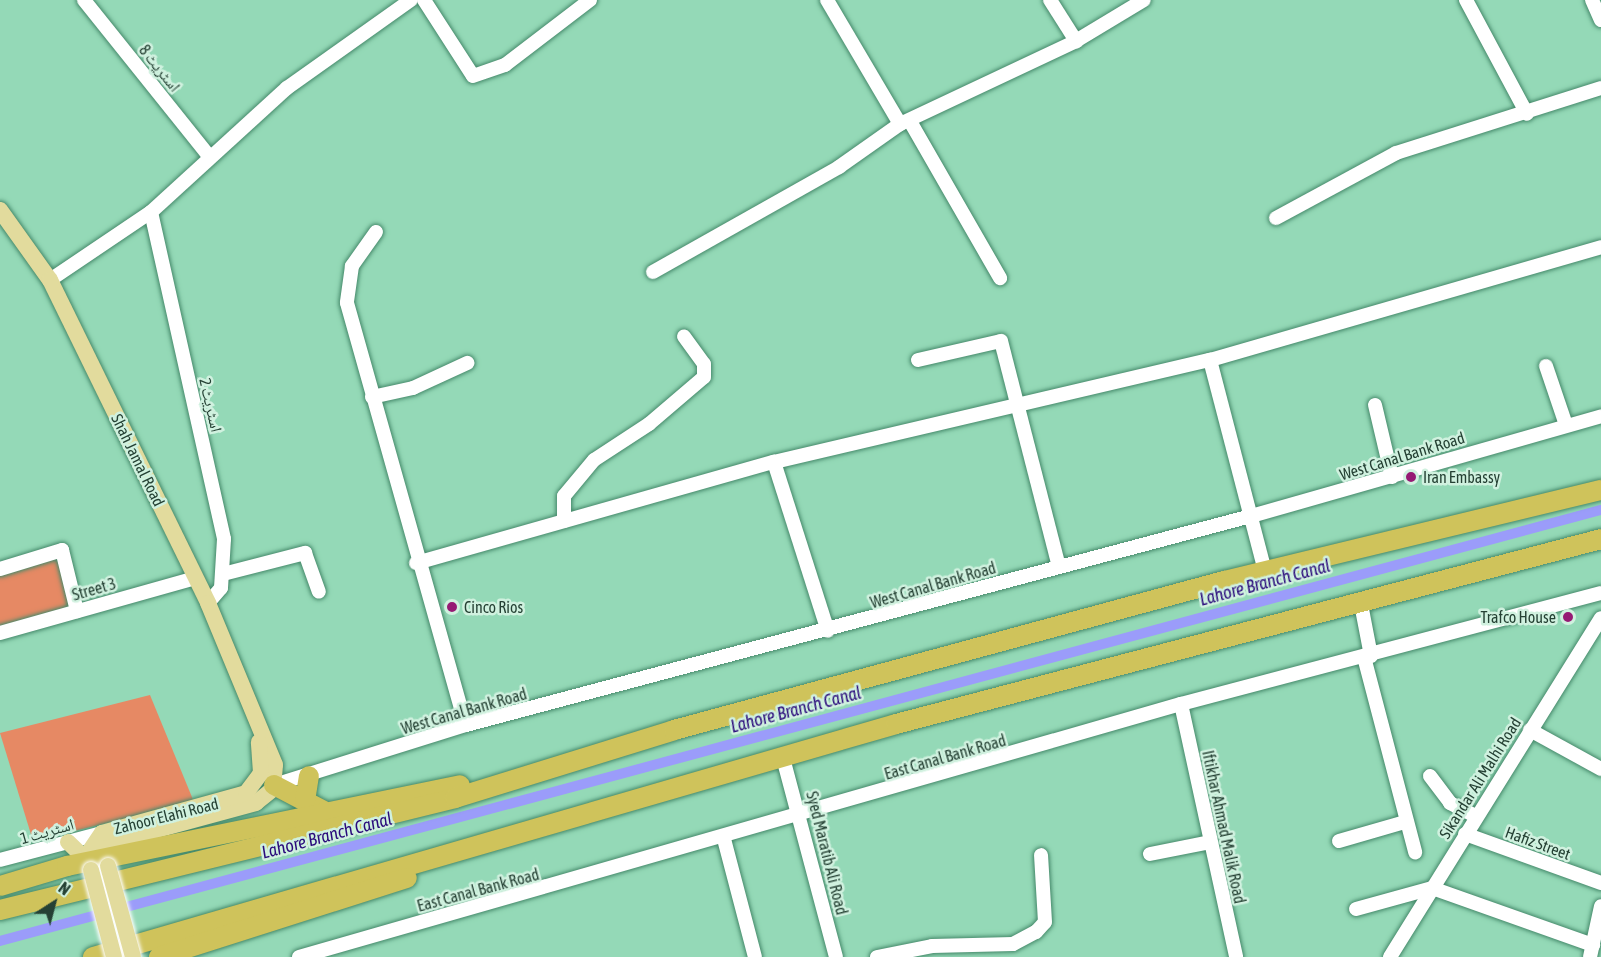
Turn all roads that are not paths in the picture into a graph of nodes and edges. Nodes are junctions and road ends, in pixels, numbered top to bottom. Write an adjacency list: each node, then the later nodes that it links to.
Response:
1 (84, 0): 15 (street, اسٹریٹ 8)
2 (411, 0): 15 (street)
3 (424, 0): 4 (street)
4 (590, 0)
5 (827, 0): 14 (street)
6 (1050, 0): 11 (street)
7 (1144, 0): 11 (street)
8 (1466, 0): 13 (street)
9 (1592, 0): 10 (street)
10 (1601, 20)
11 (1076, 41): 14 (street)
12 (1601, 88): 13 (street)
13 (1527, 114): 18 (street)
14 (905, 123): 21 (street); 22 (street)
15 (210, 157): 17 (street)
16 (0, 210): 23 (main road, Shah Jamal Road)
17 (151, 212): 23 (street); 48 (street, اسٹریٹ 2)
18 (1276, 218)
19 (376, 232): 29 (street)
20 (1601, 247): 26 (street)
21 (653, 272)
22 (1000, 278)
23 (50, 280): 49 (main road, Shah Jamal Road)
24 (684, 336): 40 (street)
25 (918, 360): 31 (street)
26 (1210, 360): 31 (street); 39 (street)
27 (467, 363): 29 (street)
28 (1546, 366): 33 (street)
29 (372, 397): 44 (street)
30 (1375, 405): 36 (street)
31 (1016, 409): 34 (street); 45 (street)
32 (1601, 416): 33 (street, West Canal Bank Road)
33 (1566, 426): 36 (street, West Canal Bank Road)
34 (774, 462): 40 (street); 56 (street)
35 (1601, 476): 38 (highway)
36 (1392, 477): 39 (street, West Canal Bank Road)
37 (1601, 490): 38 (highway)
38 (1525, 506): 47 (highway)
39 (1251, 516): 45 (street, West Canal Bank Road); 47 (street)
40 (564, 522): 44 (street)
41 (1601, 539): 43 (highway)
42 (1601, 550): 43 (highway)
43 (1531, 560): 53 (highway)
44 (416, 563): 61 (street)
45 (1059, 567): 56 (street, West Canal Bank Road)
46 (0, 569): 54 (street)
47 (1265, 571): 67 (highway)
48 (223, 574): 50 (street); 52 (street, اسٹریٹ 2)
49 (196, 578): 52 (main road, Shah Jamal Road); 54 (street, Street 3)
50 (319, 592)
51 (1601, 593): 58 (street, East Canal Bank Road)
52 (208, 603): 60 (main road, Shah Jamal Road)
53 (1361, 604): 58 (street); 63 (highway)
54 (77, 611): 57 (street, Street 3)
55 (1601, 618): 62 (street, Sikandar Ali Malhi Road)
56 (828, 631): 61 (street, West Canal Bank Road)
57 (0, 633)
58 (1367, 657): 59 (street, East Canal Bank Road); 73 (street)
59 (1181, 705): 71 (street, East Canal Bank Road); 80 (street, Iftikhar Ahmad Malik Road)
60 (257, 720): 68 (main road); 74 (main road, Zahoor Elahi Road)
61 (466, 725): 65 (street, West Canal Bank Road)
62 (1530, 730): 64 (street); 72 (street, Sikandar Ali Malhi Road)
63 (783, 758): 71 (street, Syed Maratib Ali Road); 75 (highway)
64 (1601, 769)
65 (309, 776): 68 (street, West Canal Bank Road); 69 (highway)
66 (1430, 776): 72 (street)
67 (506, 780): 70 (highway); 91 (highway)
68 (274, 785): 69 (highway); 85 (main road)
69 (305, 801): 70 (highway)
70 (324, 811): 85 (highway)
71 (802, 816): 77 (street, East Canal Bank Road); 100 (street, Syed Maratib Ali Road)
72 (1476, 816): 76 (street, Sikandar Ali Malhi Road)
73 (1406, 822): 78 (street); 81 (street)
74 (102, 832): 79 (street, اسٹریٹ 1); 85 (main road, Zahoor Elahi Road)
75 (518, 832): 93 (highway); 94 (highway)
76 (1464, 834): 86 (street, Hafiz Street); 88 (street, Sikandar Ali Malhi Road)
77 (724, 839): 98 (street, East Canal Bank Road); 99 (street)
78 (1339, 841)
79 (68, 842): 84 (street, اسٹریٹ 1); 85 (main road)
80 (1210, 842): 82 (street); 102 (street, Iftikhar Ahmad Malik Road)
81 (1415, 852)
82 (1150, 854)
83 (1041, 855): 101 (street)
84 (0, 860)
85 (99, 865): 87 (highway); 95 (main road, bridge); 96 (main road, bridge)
86 (1601, 883)
87 (0, 886)
88 (1432, 888): 90 (street); 92 (street); 103 (street, Sikandar Ali Malhi Road)
89 (1601, 906): 92 (street)
90 (1356, 909)
91 (0, 910)
92 (1591, 951)
93 (187, 953): 97 (highway)
94 (93, 957)
95 (114, 957)
96 (133, 957)
97 (159, 957)
98 (299, 957)
99 (755, 957)
100 (836, 957)
101 (877, 957)
102 (1236, 957)
103 (1390, 957)

